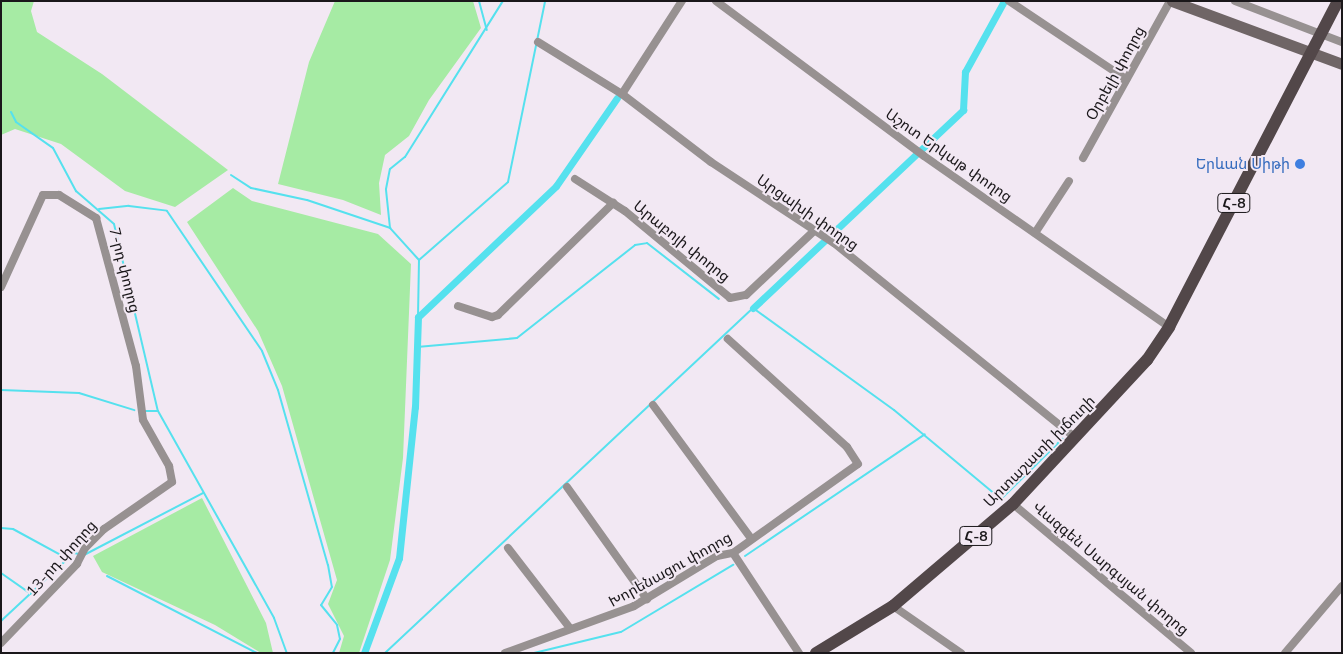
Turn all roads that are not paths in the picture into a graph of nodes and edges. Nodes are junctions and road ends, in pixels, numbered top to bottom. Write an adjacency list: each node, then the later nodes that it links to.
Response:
1 (682, 1): 13 (street)
2 (716, 1): 19 (street, Աշոտ Երկաթ փողոց)
3 (1009, 1): 12 (street)
4 (1171, 1): 10 (street); 12 (street, Օրբելի փողոց)
5 (1235, 1): 7 (street)
6 (1337, 2): 7 (main road, Հ-8)
7 (1322, 34): 9 (street); 10 (main road, Հ-8)
8 (538, 42): 13 (street, Արցախի փողոց)
9 (1342, 42)
10 (1312, 54): 11 (street); 22 (main road, Հ-8)
11 (1342, 64)
12 (1126, 79): 14 (street, Օրբելի փողոց)
13 (622, 94): 18 (street, Արցախի փողոց)
14 (1084, 158)
15 (575, 179): 17 (street, Արաբոյի փողոց)
16 (1069, 181): 19 (street)
17 (613, 203): 18 (street, Արաբոյի փողոց); 21 (street)
18 (817, 233): 25 (street, Արցախի փողոց)
19 (1035, 233): 22 (street, Աշոտ Երկաթ փողոց)
20 (1, 287): 26 (street, 7-րդ փողոց)
21 (458, 306)
22 (1169, 327): 25 (main road, Արտաշատի խճուղի / Հ-8)
23 (728, 339): 29 (street, Խորենացու փողոց)
24 (653, 405): 29 (street)
25 (1076, 438): 28 (main road, Արտաշատի խճուղի / Հ-8)
26 (172, 482): 36 (street, 13-րդ փողոց)
27 (567, 487): 33 (street)
28 (1013, 504): 34 (main road, Արտաշատի խճուղի / Հ-8); 37 (street, Վազգեն Սարգսյան փողոց)
29 (750, 538): 31 (street, Խորենացու փողոց)
30 (508, 548): 35 (street)
31 (733, 553): 33 (street, Խորենացու փողոց); 39 (street)
32 (1342, 586): 42 (street)
33 (647, 599): 35 (street, Խորենացու փողոց)
34 (893, 606): 40 (main road, Արտաշատի խճուղի / Հ-8); 41 (street)
35 (569, 627): 38 (street, Խորենացու փողոց)
36 (1, 643)
37 (1188, 652)
38 (505, 653)
39 (799, 653)
40 (816, 653)
41 (961, 653)
42 (1285, 653)

